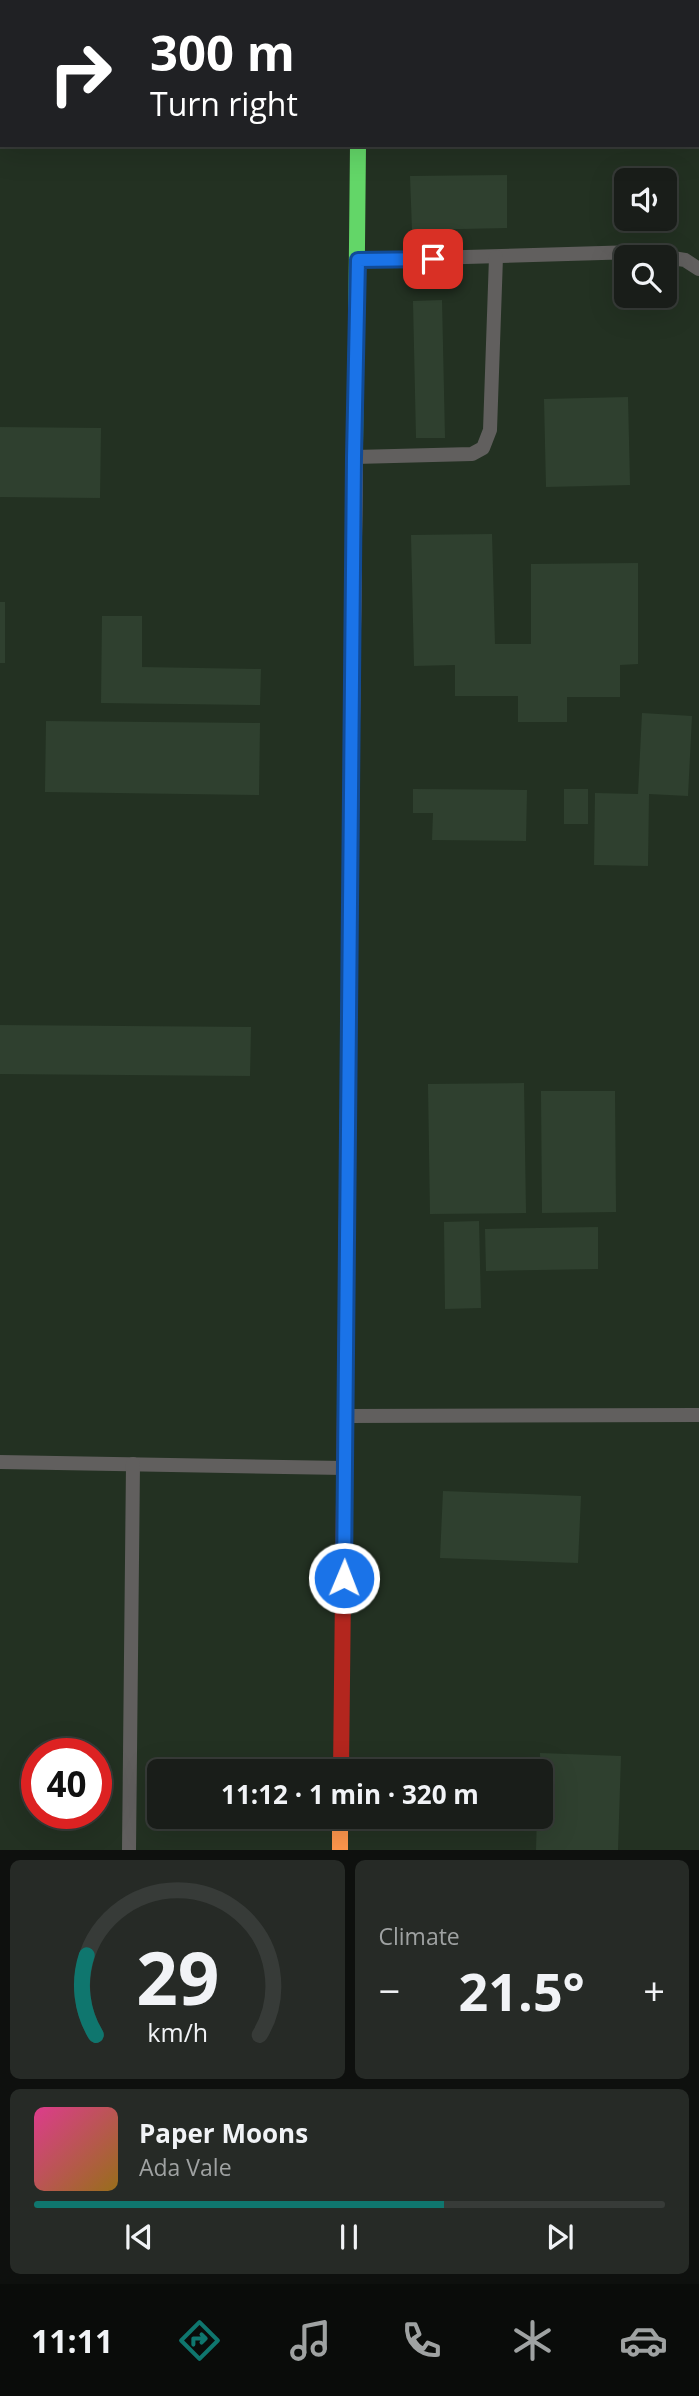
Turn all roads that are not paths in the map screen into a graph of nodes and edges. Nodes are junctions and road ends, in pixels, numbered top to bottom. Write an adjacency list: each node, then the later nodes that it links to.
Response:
1 (358, 147): 3 (street)
2 (496, 257): 3 (lane); 4 (lane); 5 (lane)
3 (358, 260): 5 (street)
4 (699, 269)
5 (354, 457): 7 (street)
6 (699, 1415): 7 (lane)
7 (345, 1416): 10 (street)
8 (0, 1462): 9 (lane)
9 (133, 1464): 10 (lane); 13 (lane)
10 (345, 1468): 11 (street)
11 (341, 1759)
12 (340, 1829): 14 (street)
13 (129, 1850)
14 (340, 1850)

